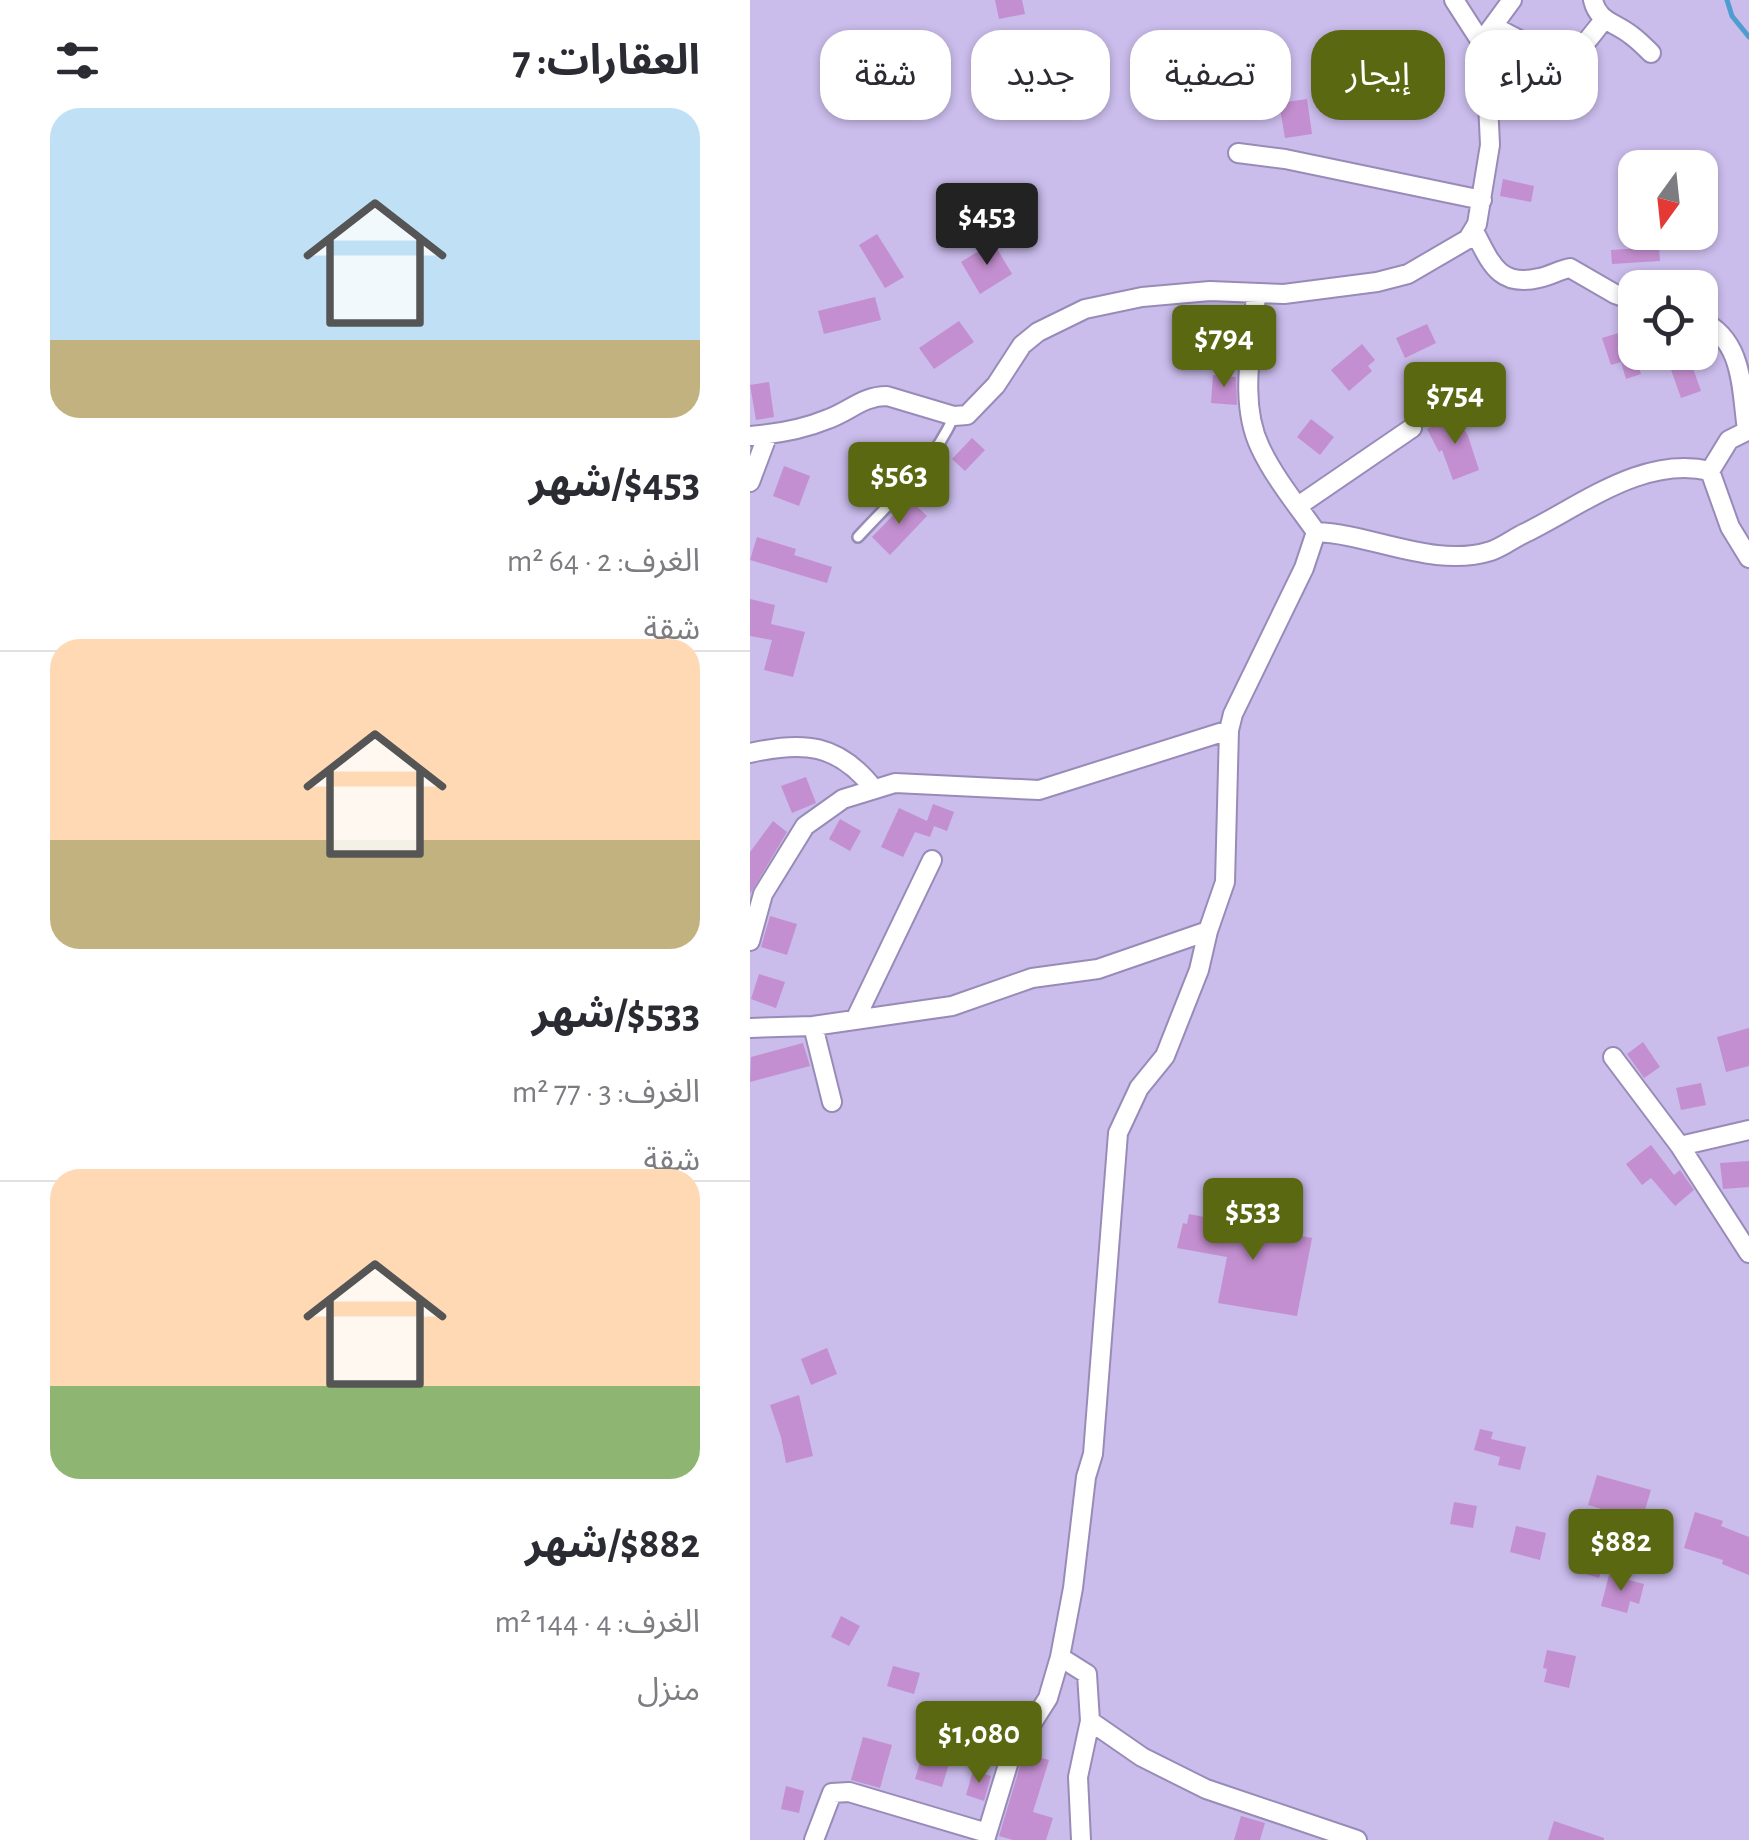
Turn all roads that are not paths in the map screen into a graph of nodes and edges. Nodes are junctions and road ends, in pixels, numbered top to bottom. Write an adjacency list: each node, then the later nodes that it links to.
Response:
1 (1454, 0): 6 (street)
2 (1512, 0): 5 (street)
3 (1592, 0): 4 (street)
4 (1604, 20): 5 (street); 8 (street)
5 (1493, 26): 7 (street)
6 (1473, 30)
7 (1490, 30)
8 (1652, 53)
9 (1489, 120): 11 (street)
10 (1238, 154): 11 (street)
11 (1482, 200): 12 (street)
12 (1474, 230): 13 (street); 14 (street)
13 (1256, 294): 17 (street); 23 (street)
14 (1618, 295)
15 (1718, 330): 16 (street)
16 (1742, 353): 19 (street)
17 (954, 416): 20 (street); 25 (lane)
18 (1412, 428): 23 (street)
19 (1748, 430): 21 (street)
20 (759, 435): 22 (street)
21 (1710, 471): 24 (street); 26 (street)
22 (750, 482)
23 (1298, 506): 24 (street)
24 (1316, 532): 27 (street)
25 (858, 537)
26 (1749, 558)
27 (1229, 730): 29 (street); 31 (street)
28 (750, 753): 29 (street)
29 (874, 789): 32 (street)
30 (932, 860): 33 (street)
31 (1208, 931): 33 (street); 41 (street)
32 (750, 941)
33 (856, 1020): 34 (street)
34 (813, 1026): 35 (street); 37 (street)
35 (750, 1028)
36 (1613, 1057): 39 (street)
37 (832, 1102)
38 (1749, 1130): 39 (street)
39 (1680, 1146): 40 (street)
40 (1749, 1253)
41 (1060, 1657): 42 (street); 43 (street)
42 (1090, 1722): 45 (street); 46 (street)
43 (986, 1837): 44 (street)
44 (814, 1840)
45 (1081, 1840)
46 (1357, 1840)

